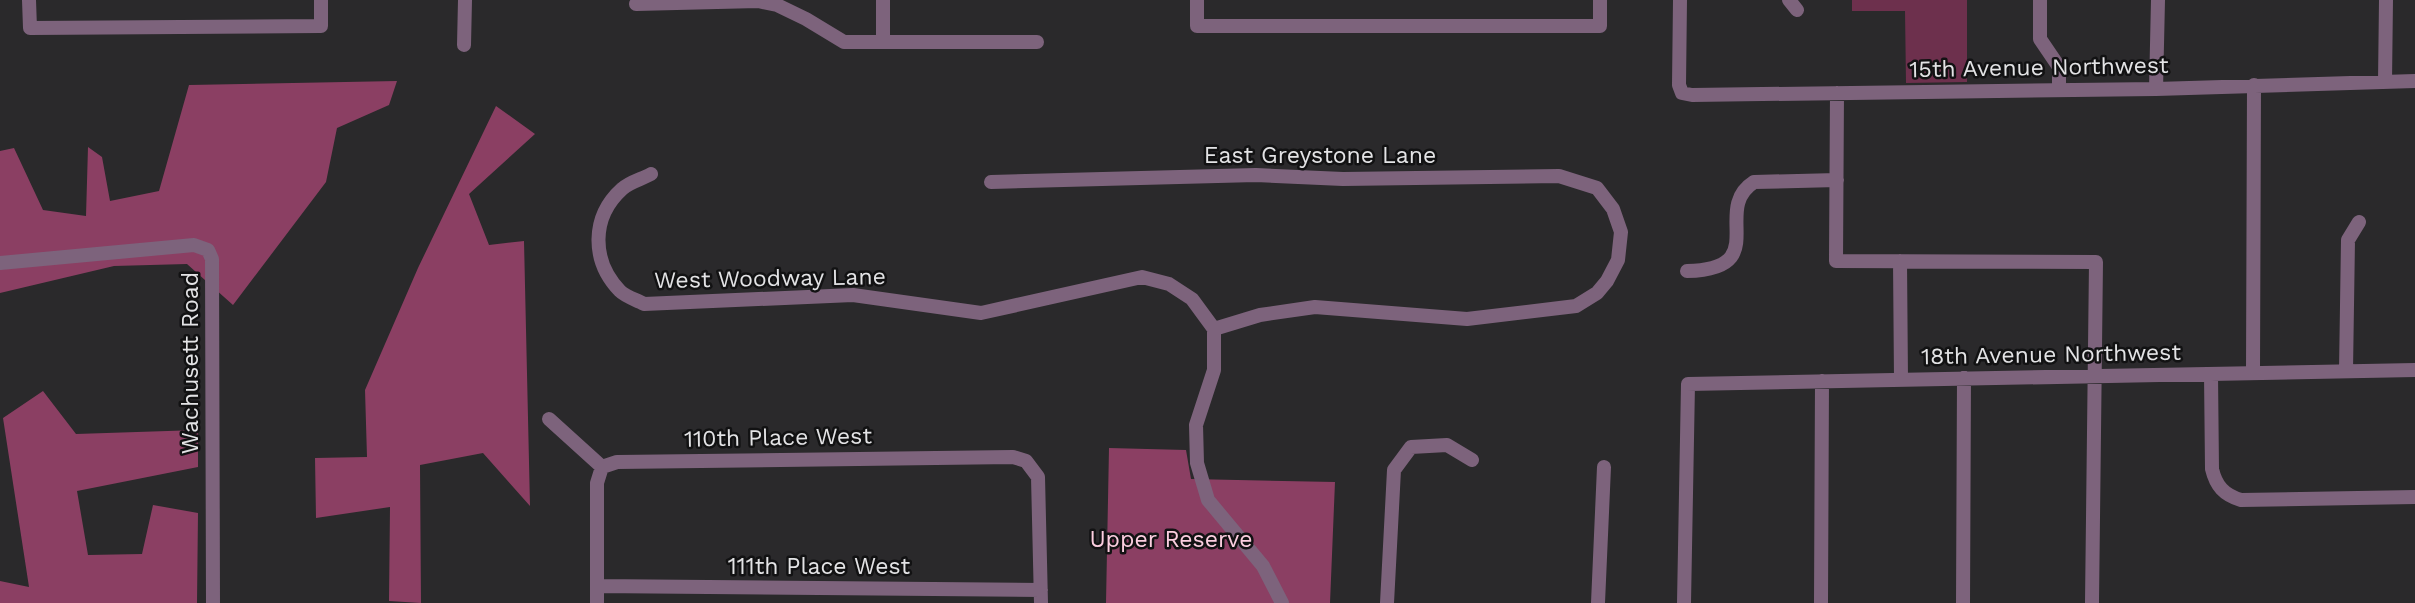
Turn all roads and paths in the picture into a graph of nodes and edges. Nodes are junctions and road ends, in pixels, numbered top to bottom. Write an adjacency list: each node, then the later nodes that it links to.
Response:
1 (29, 0): 2 (street)
2 (321, 0)
3 (465, 0): 14 (street)
4 (883, 0): 12 (street)
5 (1197, 0): 6 (street)
6 (1600, 0)
7 (1680, 0): 20 (street, 15th Avenue Northwest)
8 (2040, 0): 19 (street)
9 (2158, 0): 18 (street)
10 (2386, 0): 16 (street)
11 (636, 4): 12 (street)
12 (883, 42): 13 (street)
13 (1037, 42)
14 (464, 45)
15 (2415, 81): 16 (street, 15th Avenue Northwest)
16 (2385, 82): 17 (street, 15th Avenue Northwest)
17 (2254, 85): 18 (street, 15th Avenue Northwest); 31 (street)
18 (2156, 89): 19 (street, 15th Avenue Northwest)
19 (2059, 90): 20 (street, 15th Avenue Northwest)
20 (1837, 93): 22 (street)
21 (651, 174): 28 (street, West Woodway Lane)
22 (1837, 180): 25 (street); 27 (street)
23 (991, 181): 28 (street, East Greystone Lane)
24 (2359, 222): 30 (street)
25 (1900, 261): 33 (street); 35 (street)
26 (0, 263): 44 (street, Wachusett Road)
27 (1687, 271)
28 (1213, 329): 46 (street)
29 (2415, 370): 30 (street, 18th Avenue Northwest)
30 (2346, 371): 31 (street, 18th Avenue Northwest)
31 (2253, 373): 32 (street, 18th Avenue Northwest)
32 (2211, 374): 33 (street, 18th Avenue Northwest); 41 (street)
33 (2094, 376): 34 (street, 18th Avenue Northwest); 52 (street)
34 (1964, 378): 35 (street, 18th Avenue Northwest); 51 (street)
35 (1901, 380): 36 (street, 18th Avenue Northwest)
36 (1822, 381): 49 (street, 18th Avenue Northwest); 50 (street)
37 (549, 419): 39 (street)
38 (1472, 460): 47 (street)
39 (602, 467): 42 (street); 43 (street, 110th Place West)
40 (1604, 467): 48 (street)
41 (2415, 496)
42 (597, 586): 43 (street, 111th Place West); 45 (street)
43 (1041, 597)
44 (213, 603)
45 (597, 603)
46 (1282, 603)
47 (1387, 603)
48 (1598, 603)
49 (1684, 603)
50 (1821, 603)
51 (1963, 603)
52 (2092, 603)

